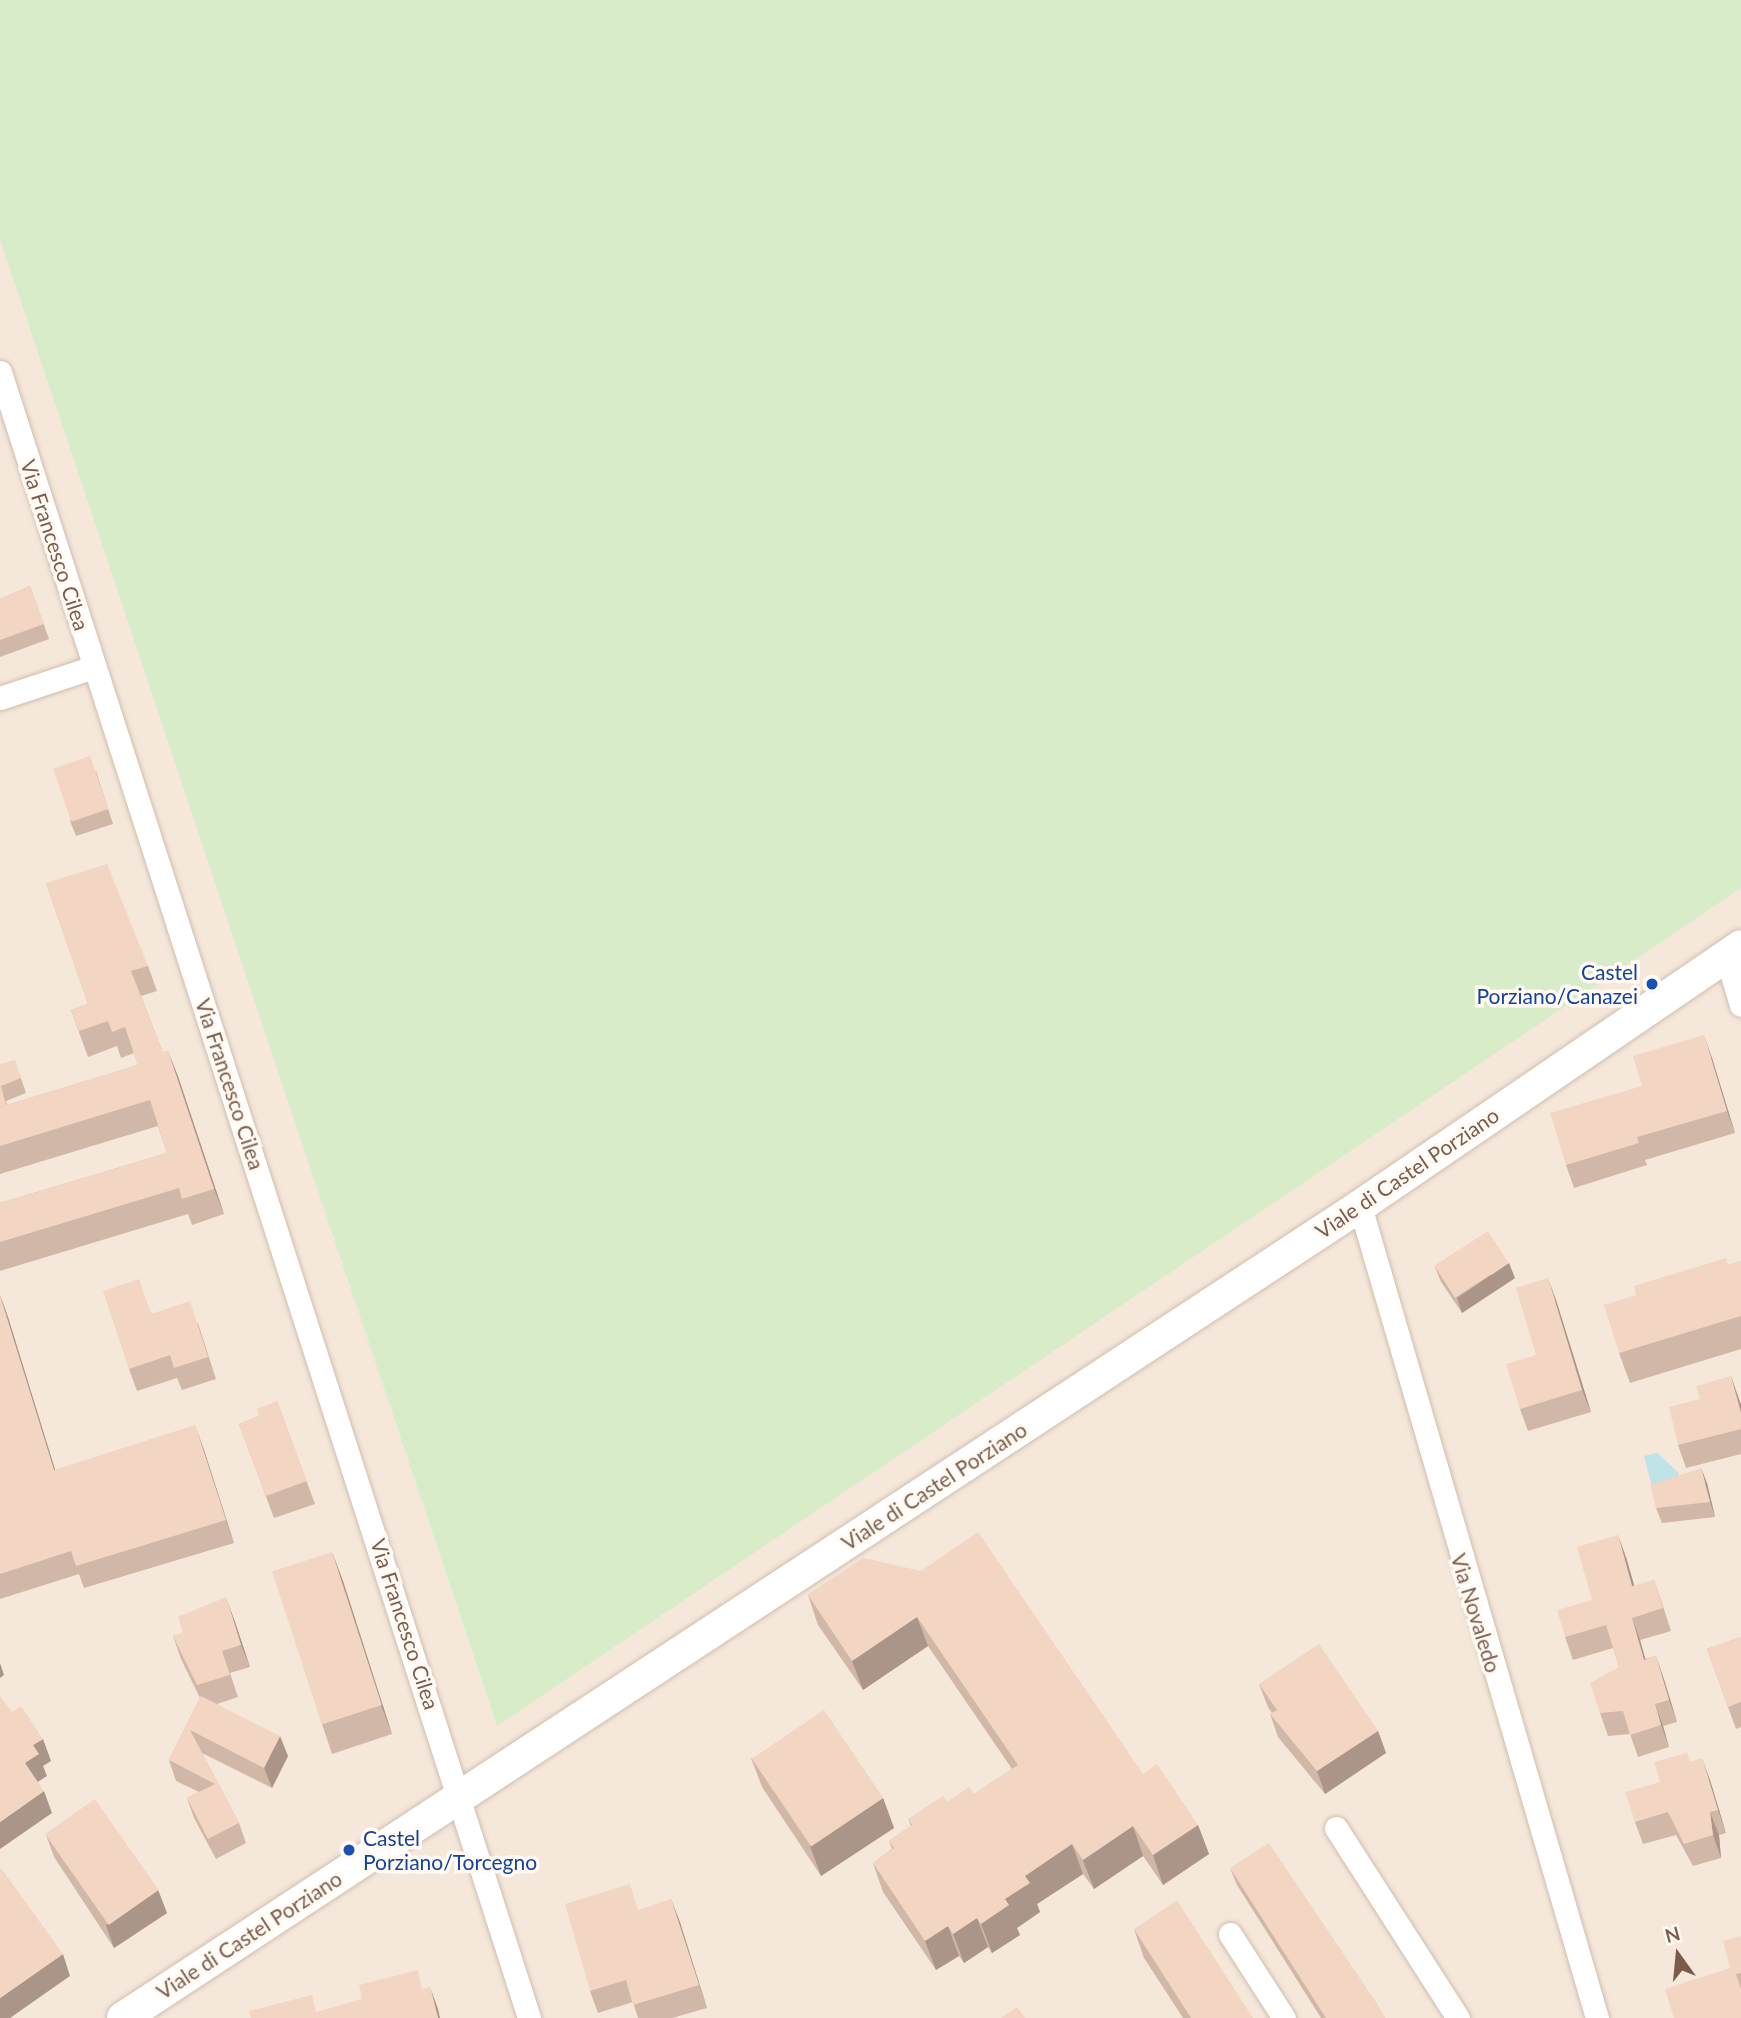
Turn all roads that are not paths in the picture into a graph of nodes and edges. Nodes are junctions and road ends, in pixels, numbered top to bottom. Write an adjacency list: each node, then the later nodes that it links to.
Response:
1 (0, 372): 2 (street, Via Francesco Cilea)
2 (94, 667): 3 (street); 7 (street, Via Francesco Cilea)
3 (0, 698)
4 (1734, 951): 5 (street); 6 (street, Viale di Castel Porziano)
5 (1741, 1005)
6 (1360, 1206): 7 (street, Viale di Castel Porziano); 14 (street, Via Novaledo)
7 (461, 1796): 10 (street, Viale di Castel Porziano); 11 (street, Via Francesco Cilea)
8 (1336, 1828): 13 (street)
9 (1230, 1934): 12 (street)
10 (122, 2018)
11 (528, 2018)
12 (1284, 2018)
13 (1458, 2018)
14 (1597, 2018)

